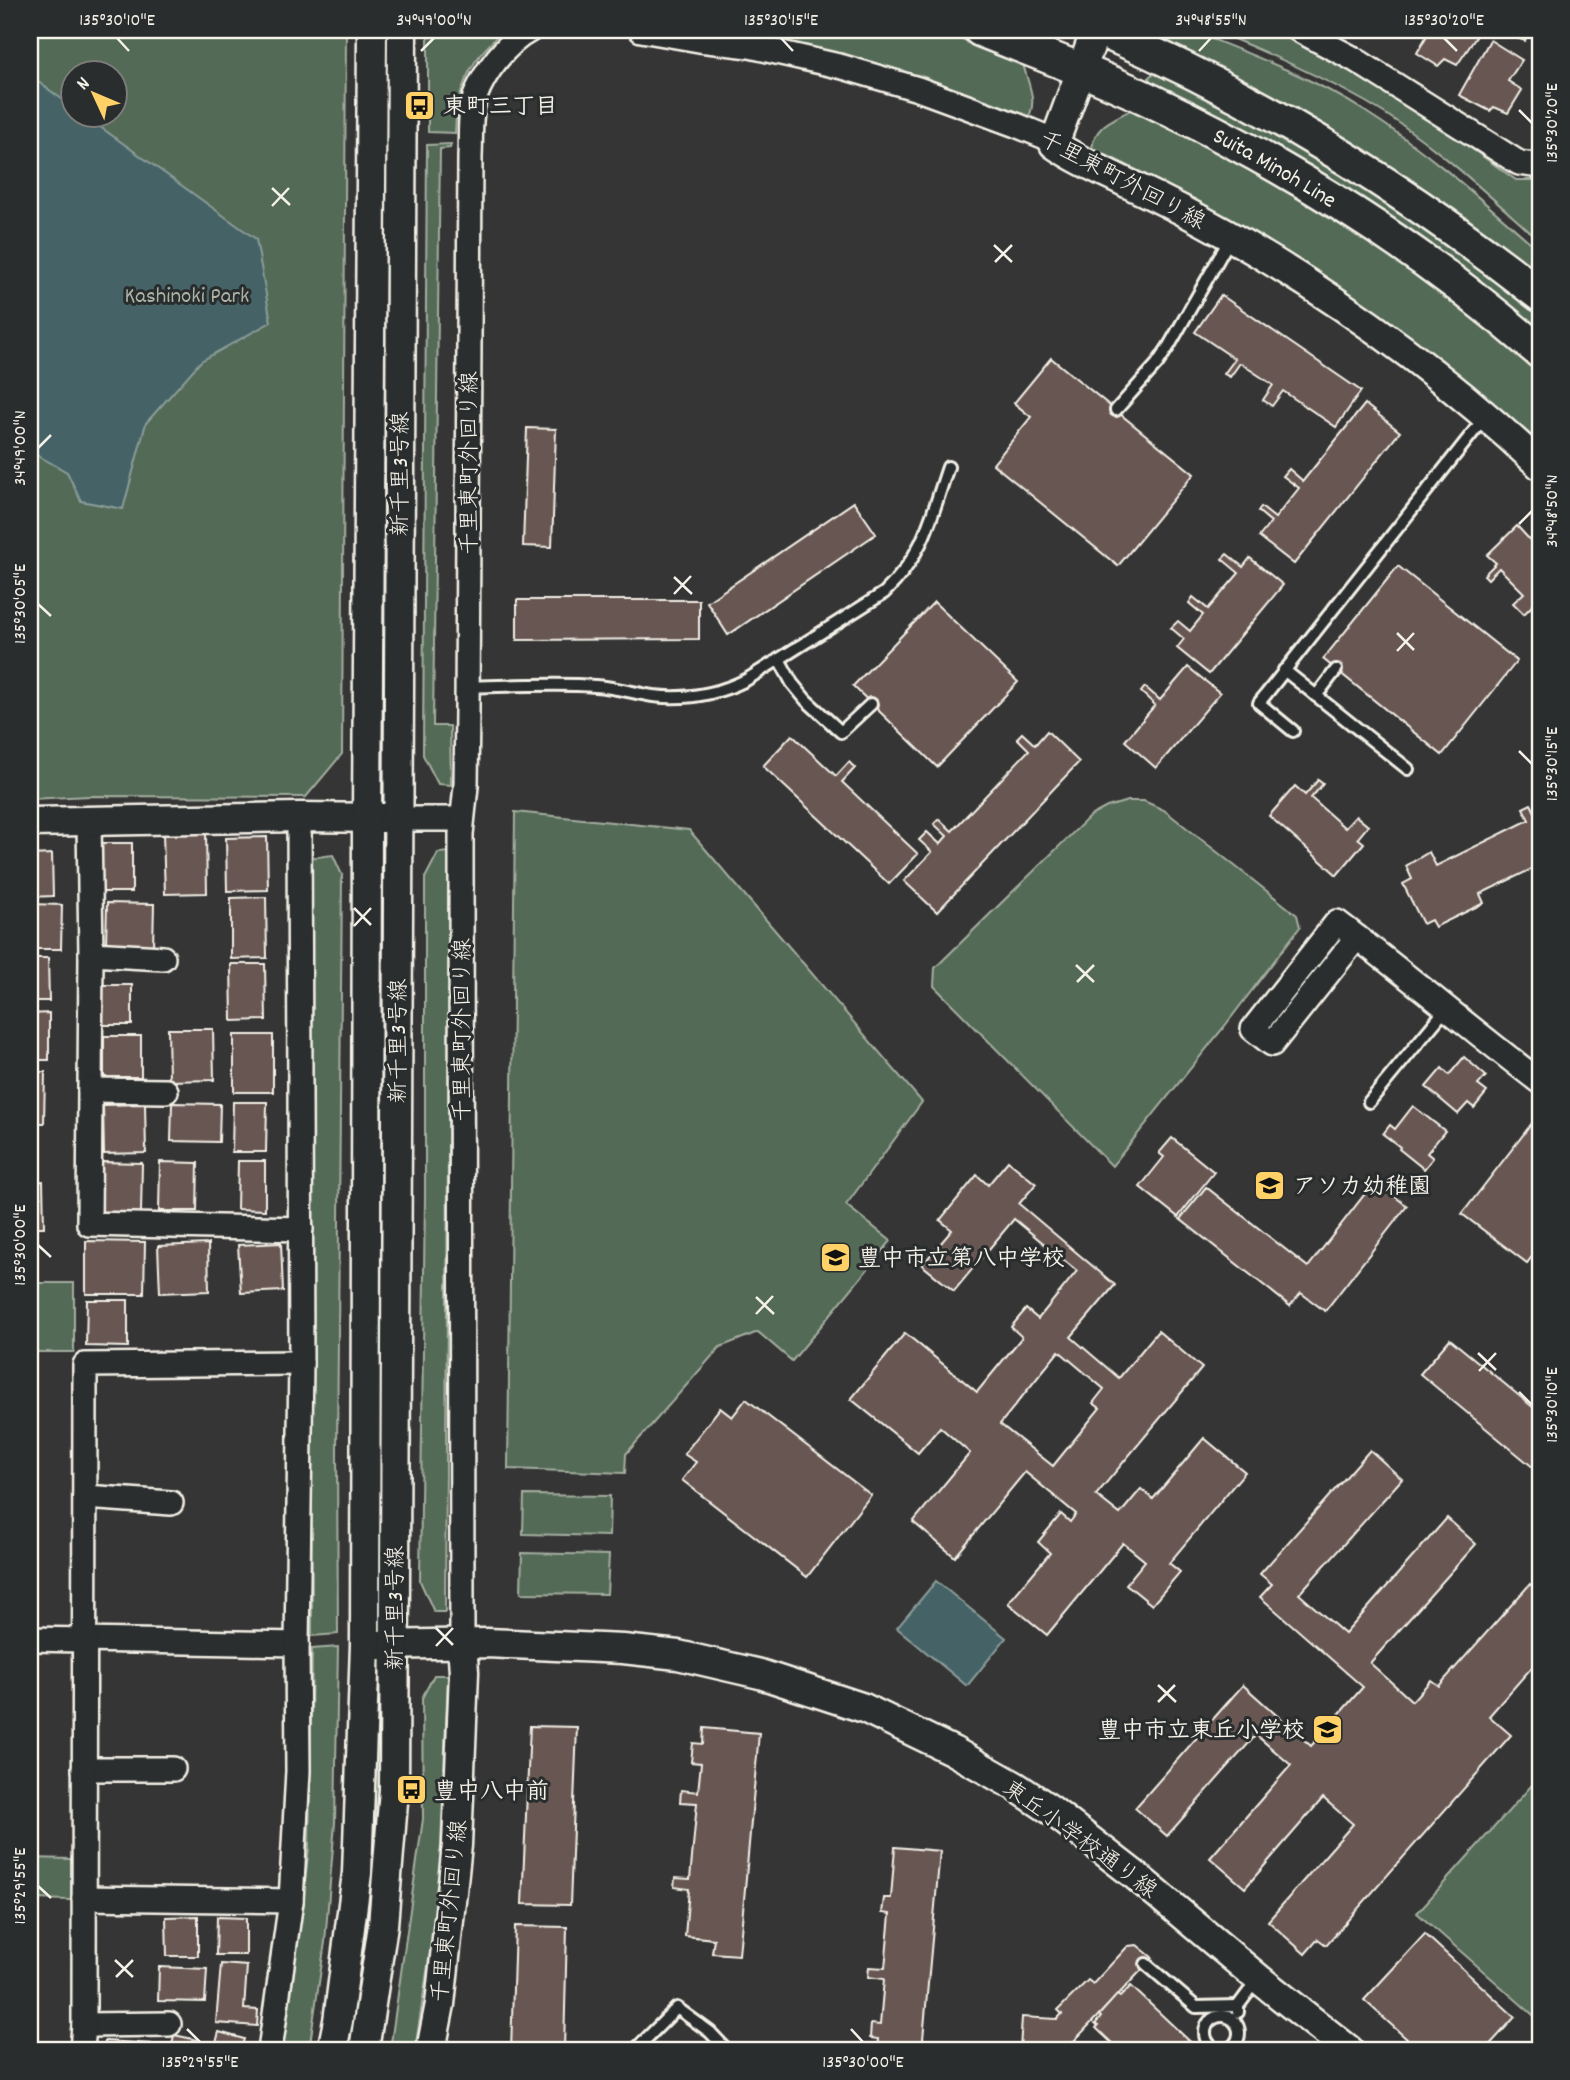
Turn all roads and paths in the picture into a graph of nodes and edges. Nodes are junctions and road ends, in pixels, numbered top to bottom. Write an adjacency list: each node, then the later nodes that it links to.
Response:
1 (372, 30): 27 (street, 新千里3号線)
2 (402, 30): 28 (street, 新千里3号線)
3 (530, 30): 21 (street, 千里東町外回り線)
4 (641, 30): 9 (street, 千里東町外回り線)
5 (980, 30): 8 (main road, Suita Minoh Line)
6 (1098, 30): 8 (street); 12 (main road, Suita Minoh Line)
7 (1299, 30): 10 (street)
8 (1082, 70): 9 (street); 13 (main road, Suita Minoh Line)
9 (1054, 144): 11 (street, 千里東町外回り線)
10 (1540, 166)
11 (1231, 237): 14 (lane); 15 (street, 千里東町外回り線)
12 (1540, 295)
13 (1540, 352)
14 (1116, 410)
15 (1487, 416): 16 (street, 千里東町外回り線); 19 (lane)
16 (1540, 465)
17 (948, 467): 18 (lane)
18 (779, 659): 21 (lane); 23 (lane)
19 (1284, 670): 22 (lane); 24 (lane)
20 (1336, 670): 22 (lane)
21 (467, 687): 29 (street, 千里東町外回り線)
22 (1317, 696): 25 (lane)
23 (871, 704)
24 (1293, 731)
25 (1408, 769)
26 (299, 817): 27 (street); 30 (street); 42 (street)
27 (367, 818): 28 (street); 50 (street, 新千里3号線)
28 (398, 819): 29 (street); 51 (street, 新千里3号線)
29 (461, 819): 48 (street, 千里東町外回り線)
30 (89, 821): 31 (street); 33 (street)
31 (30, 822)
32 (1357, 937): 35 (street); 36 (street); 37 (street)
33 (91, 954): 34 (street); 39 (street)
34 (163, 958)
35 (1290, 982): 36 (street); 36 (street)
36 (1309, 998)
37 (1446, 1009): 38 (street); 41 (lane)
38 (1540, 1083)
39 (90, 1090): 40 (street); 42 (street)
40 (166, 1091)
41 (1369, 1102)
42 (301, 1229): 43 (street)
43 (301, 1363): 44 (street); 49 (street)
44 (85, 1497): 45 (street); 47 (street)
45 (171, 1503)
46 (30, 1639): 47 (street)
47 (85, 1640): 49 (street); 52 (street)
48 (462, 1643): 51 (street, 東丘小学校通り線); 57 (street, 東丘小学校通り線); 68 (street, 千里東町外回り線)
49 (297, 1644): 55 (street)
50 (365, 1645): 51 (street, 東丘小学校通り線); 66 (street, 新千里3号線)
51 (395, 1645): 67 (street, 新千里3号線)
52 (84, 1769): 53 (street); 54 (street)
53 (173, 1769)
54 (84, 1898): 55 (street); 61 (street)
55 (291, 1901): 65 (street)
56 (1146, 1964): 59 (lane)
57 (1259, 1979): 58 (lane); 71 (street, 東丘小学校通り線)
58 (1238, 2006): 59 (lane); 62 (lane)
59 (1196, 2007): 63 (lane)
60 (169, 2024): 61 (street)
61 (84, 2025): 64 (street)
62 (1239, 2029): 63 (lane); 63 (lane)
63 (1206, 2036)
64 (82, 2050)
65 (270, 2050)
66 (332, 2050)
67 (364, 2050)
68 (431, 2050)
69 (635, 2050): 70 (lane)
70 (727, 2050)
71 (1349, 2050)

